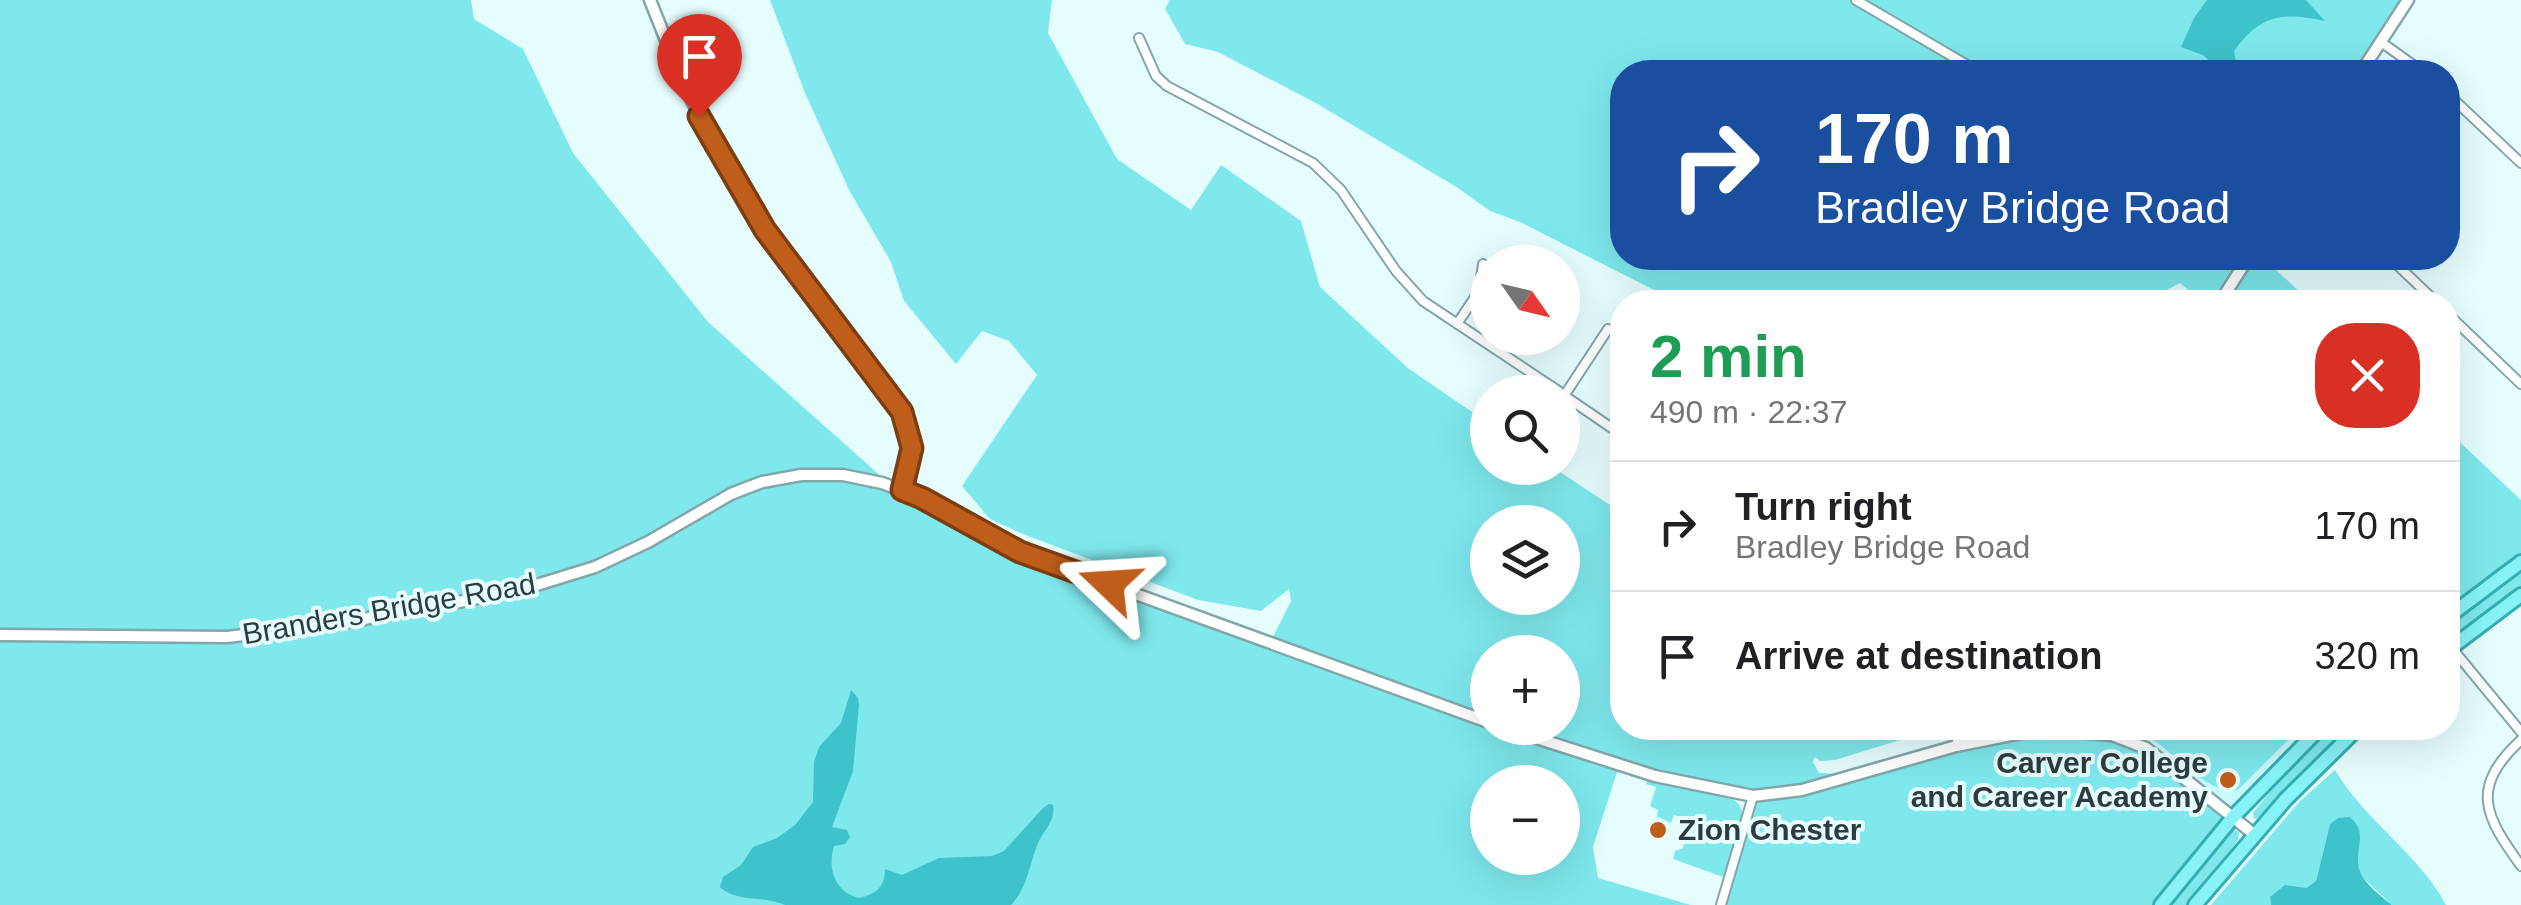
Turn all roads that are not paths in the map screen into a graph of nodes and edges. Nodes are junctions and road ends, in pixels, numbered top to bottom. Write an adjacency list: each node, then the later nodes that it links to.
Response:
1 (650, 0): 22 (street)
2 (1856, 0): 6 (street)
3 (2408, 0): 5 (street)
4 (1140, 38): 14 (street)
5 (2381, 42): 7 (street); 8 (street)
6 (1959, 60)
7 (2369, 60)
8 (2406, 60)
9 (2460, 105): 10 (street)
10 (2521, 163)
11 (2403, 270): 12 (street)
12 (2423, 290)
13 (1470, 304): 14 (street)
14 (1457, 324): 17 (street)
15 (2460, 326): 19 (street)
16 (1608, 329): 18 (street)
17 (1534, 375)
18 (1575, 375)
19 (2521, 384)
20 (1580, 406): 21 (street)
21 (1610, 426)
22 (902, 490): 26 (street, Branders Bridge Road); 29 (street, Branders Bridge Road)
23 (2521, 562): 25 (main road)
24 (2521, 595): 27 (main road)
25 (2460, 608)
26 (0, 635)
27 (2460, 641)
28 (2460, 662): 30 (street)
29 (1470, 715)
30 (2521, 732)
31 (1959, 740): 38 (street)
32 (1988, 740): 38 (street)
33 (2125, 740): 40 (street)
34 (2308, 740): 40 (main road)
35 (2346, 740): 41 (main road)
36 (2521, 740): 42 (street)
37 (1558, 745): 39 (street)
38 (1956, 746): 39 (street)
39 (1754, 796): 43 (street)
40 (2234, 816): 41 (street); 44 (main road)
41 (2255, 835): 45 (main road)
42 (2521, 866)
43 (1722, 905)
44 (2161, 905)
45 (2195, 905)

